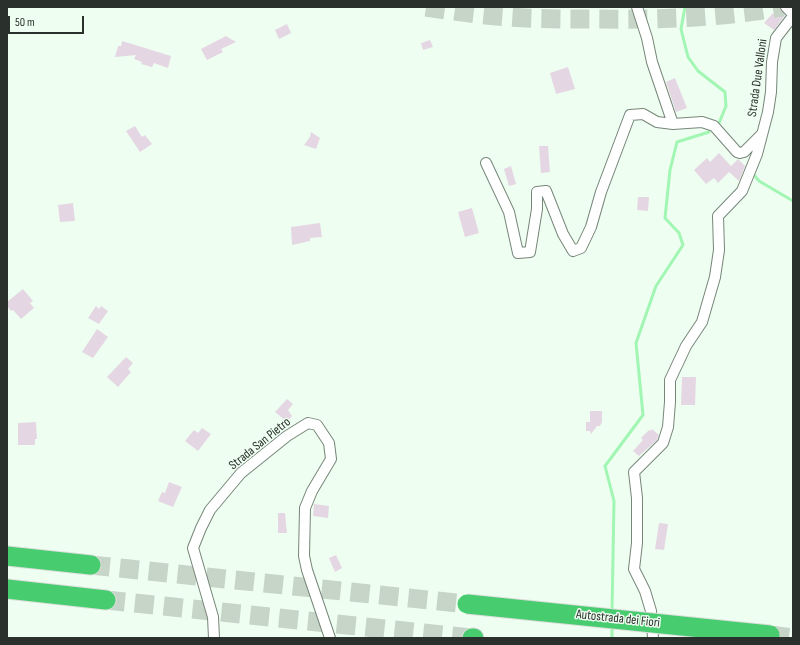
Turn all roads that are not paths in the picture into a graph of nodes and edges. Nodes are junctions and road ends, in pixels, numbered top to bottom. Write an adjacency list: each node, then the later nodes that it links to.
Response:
1 (637, 7): 4 (street)
2 (786, 7): 3 (street, Strada Due Valloni)
3 (793, 15): 5 (street, Strada Due Valloni)
4 (673, 124): 5 (street); 6 (street)
5 (762, 134): 15 (street, Strada Due Valloni)
6 (486, 163)
7 (7, 556): 8 (highway)
8 (91, 565)
9 (7, 590): 10 (highway)
10 (106, 600)
11 (467, 604): 12 (highway, Autostrada dei Fiori, bridge)
12 (770, 635)
13 (214, 638): 14 (street, Strada San Pietro)
14 (330, 638)
15 (653, 638)

